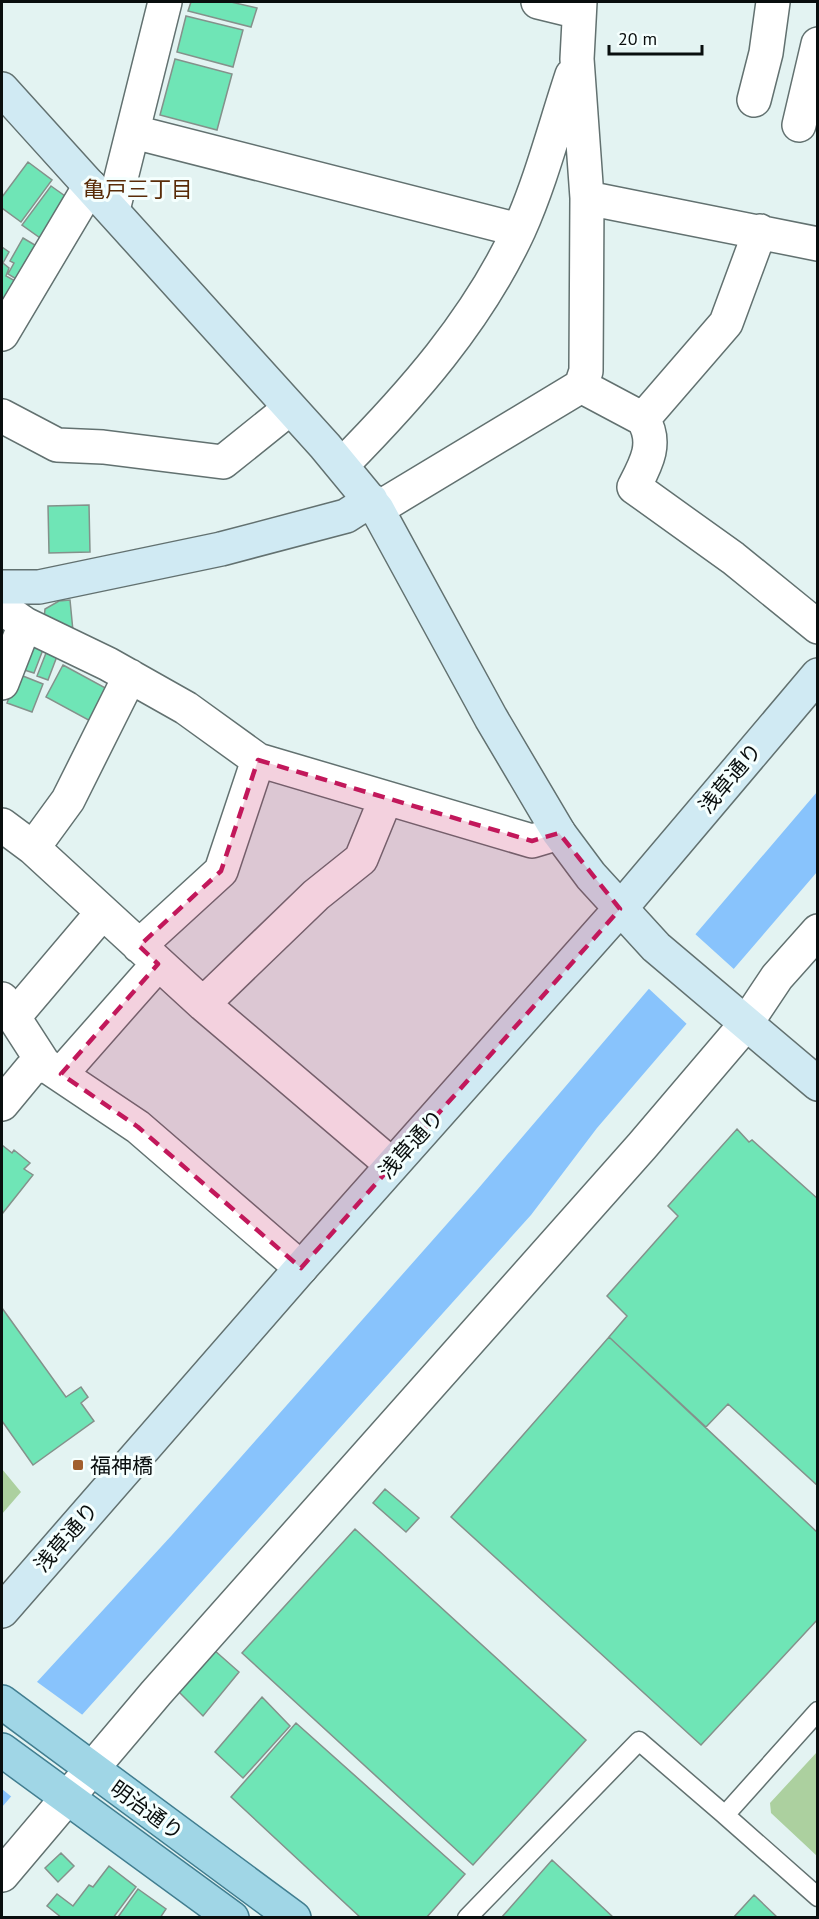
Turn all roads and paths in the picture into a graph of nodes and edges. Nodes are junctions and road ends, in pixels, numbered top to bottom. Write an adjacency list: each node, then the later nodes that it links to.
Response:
1 (165, 2): 10 (street)
2 (538, 2): 4 (street)
3 (773, 2): 8 (street)
4 (579, 7): 6 (street)
5 (818, 44): 9 (street)
6 (577, 59): 12 (street); 14 (street)
7 (2, 89): 11 (street)
8 (754, 100)
9 (799, 125)
10 (134, 132): 13 (street); 14 (street)
11 (90, 186): 13 (street); 17 (street)
12 (587, 198): 15 (street); 18 (street)
13 (113, 210): 19 (street)
14 (519, 230): 22 (street)
15 (760, 231): 16 (street); 21 (street)
16 (818, 244)
17 (2, 334)
18 (581, 386): 21 (street); 23 (street)
19 (289, 409): 20 (street); 22 (street)
20 (2, 416)
21 (643, 419): 26 (street)
22 (342, 465): 23 (street)
23 (374, 505): 24 (street); 33 (street)
24 (2, 587)
25 (14, 616): 28 (street); 29 (street)
26 (818, 627)
27 (818, 675): 35 (street, 浅草通り)
28 (130, 676): 30 (street); 34 (street)
29 (2, 683)
30 (258, 760): 31 (street); 38 (street)
31 (386, 798): 33 (street); 39 (street)
32 (2, 825): 34 (street)
33 (559, 833): 35 (street)
34 (33, 848): 36 (street)
35 (620, 909): 41 (street); 45 (street, 浅草通り)
36 (102, 913): 38 (street); 40 (street)
37 (818, 931): 41 (street)
38 (149, 955): 39 (street); 42 (street)
39 (203, 1004): 45 (street)
40 (7, 1008): 42 (street)
41 (738, 1019): 43 (street); 51 (street)
42 (53, 1069): 44 (street); 46 (street)
43 (818, 1084)
44 (2, 1104)
45 (392, 1165): 46 (street, 浅草通り)
46 (301, 1268): 47 (street, 浅草通り)
47 (2, 1611)
48 (2, 1702): 51 (main road, 明治通り)
49 (818, 1711): 53 (lane)
50 (2, 1750): 52 (main road, 明治通り)
51 (83, 1764): 52 (street); 57 (main road, 明治通り)
52 (59, 1792): 54 (street); 56 (main road, 明治通り)
53 (725, 1815): 55 (lane); 58 (lane)
54 (2, 1875)
55 (818, 1897)
56 (232, 1917)
57 (294, 1917)
58 (467, 1917)

